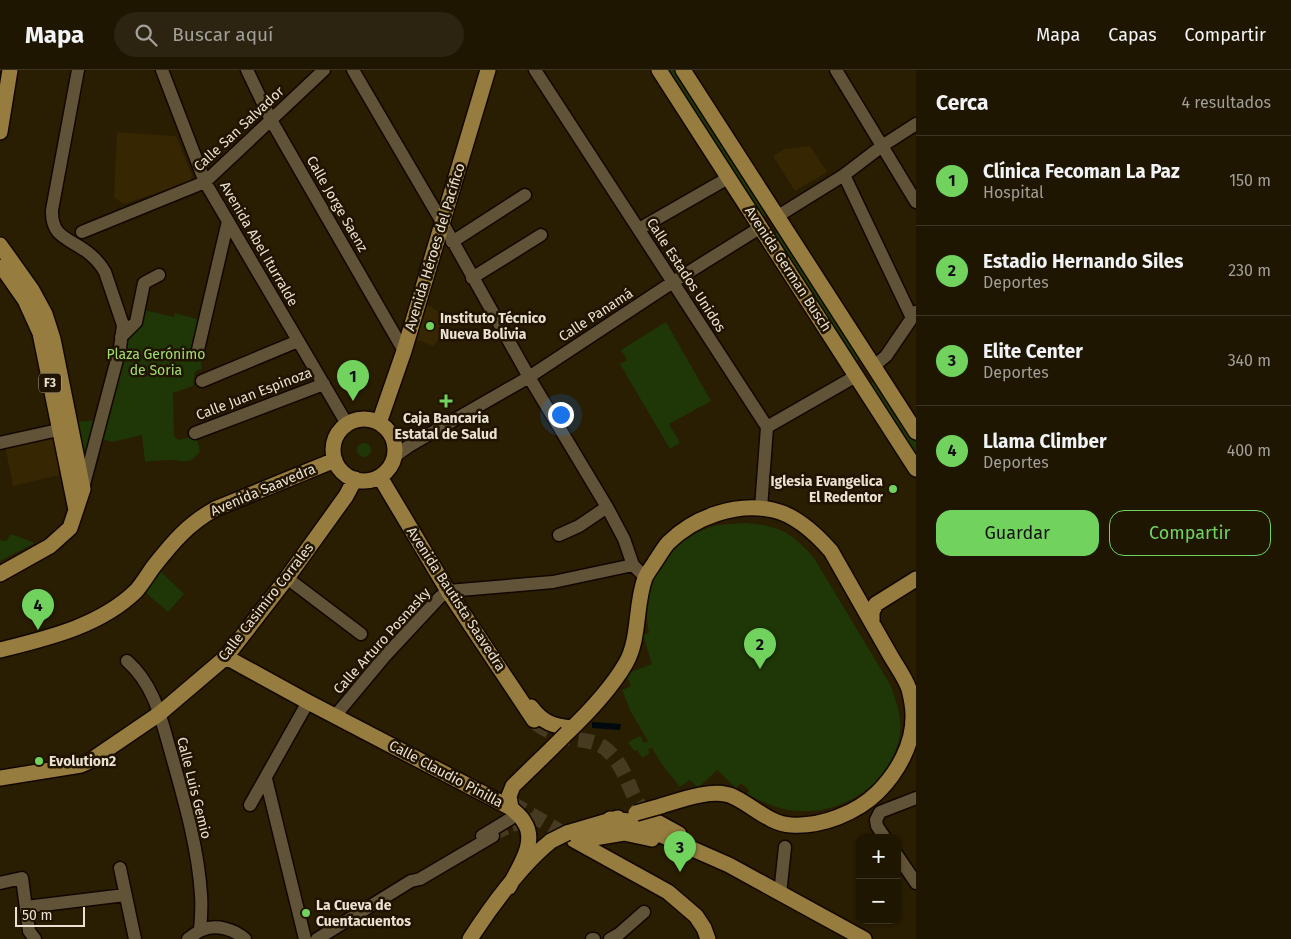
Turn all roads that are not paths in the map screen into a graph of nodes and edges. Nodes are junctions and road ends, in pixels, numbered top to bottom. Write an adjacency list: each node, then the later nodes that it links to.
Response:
1 (1, 70): 13 (main road)
2 (10, 70): 16 (main road)
3 (78, 70): 37 (street)
4 (162, 70): 20 (street, Avenida Abel Iturralde)
5 (247, 70): 14 (street, Calle Jorge Saenz)
6 (324, 70): 14 (street, Calle San Salvador)
7 (353, 70): 25 (street)
8 (488, 70): 25 (main road, Avenida Héroes del Pacífico)
9 (535, 70): 27 (street, Calle Estados Unidos)
10 (659, 70): 19 (main road, Avenida German Busch)
11 (683, 70): 23 (main road, Avenida German Busch)
12 (836, 70): 17 (street)
13 (0, 78)
14 (271, 120): 20 (street, Calle San Salvador); 39 (street, Calle Jorge Saenz)
15 (916, 124): 17 (street)
16 (0, 132)
17 (882, 146): 18 (street); 22 (street)
18 (844, 175): 23 (street); 36 (street)
19 (728, 178): 26 (main road, Avenida German Busch); 27 (street)
20 (206, 182): 24 (street, Avenida Abel Iturralde); 28 (street, Calle San Salvador)
21 (525, 195): 30 (street)
22 (916, 202)
23 (778, 216): 26 (main road); 41 (main road, Avenida German Busch)
24 (228, 222): 38 (street, Avenida Abel Iturralde); 40 (street)
25 (442, 222): 30 (street); 39 (main road, Avenida Héroes del Pacífico)
26 (761, 227): 35 (street, Calle Panamá); 42 (main road, Avenida German Busch)
27 (639, 230): 35 (street, Calle Estados Unidos)
28 (82, 232)
29 (540, 235): 34 (street)
30 (452, 242): 34 (street)
31 (0, 245): 32 (main road, F3)
32 (4, 268): 49 (main road, F3)
33 (159, 275): 37 (street)
34 (472, 278): 43 (street)
35 (673, 282): 43 (street, Calle Panamá); 48 (street, Calle Estados Unidos)
36 (914, 315): 41 (street)
37 (122, 337): 56 (street)
38 (298, 341): 44 (street); 45 (street, Avenida Abel Iturralde)
39 (404, 351): 46 (main road, Avenida Héroes del Pacífico)
40 (197, 354)
41 (874, 366): 42 (main road); 50 (main road, Avenida German Busch)
42 (856, 376): 48 (street); 55 (main road, Avenida German Busch)
43 (529, 377): 53 (street, Calle Panamá); 59 (street)
44 (202, 381)
45 (324, 384): 47 (street, Avenida Abel Iturralde); 51 (street, Calle Juan Espinoza)
46 (379, 423): 47 (main road); 53 (main road)
47 (347, 424): 54 (main road)
48 (767, 427): 60 (street)
49 (65, 429): 52 (street); 56 (main road, F3)
50 (916, 431)
51 (195, 433)
52 (0, 442)
53 (394, 456): 57 (main road)
54 (335, 460): 58 (main road); 73 (main road, Avenida Saavedra)
55 (916, 469)
56 (81, 473): 61 (main road, F3); 61 (main road, F3)
57 (380, 476): 58 (main road); 68 (main road, Avenida Bautista Saavedra)
58 (355, 479): 66 (main road, Calle Casimiro Corrales)
59 (606, 507): 62 (street); 63 (street)
60 (760, 508): 65 (main road); 69 (main road)
61 (76, 512): 64 (main road, F3)
62 (559, 535)
63 (633, 565): 65 (street); 68 (street, Calle Arturo Posnasky)
64 (0, 574)
65 (646, 577): 80 (main road)
66 (287, 578): 72 (street); 74 (main road, Calle Casimiro Corrales)
67 (916, 579): 70 (main road)
68 (448, 591): 75 (main road, Avenida Bautista Saavedra); 78 (street, Calle Arturo Posnasky)
69 (857, 598): 70 (main road); 71 (main road)
70 (876, 604): 71 (main road)
71 (872, 622): 81 (main road)
72 (361, 634)
73 (0, 650)
74 (226, 657): 76 (main road, Calle Claudio Pinilla); 77 (main road, Calle Casimiro Corrales)
75 (502, 671): 79 (main road, Avenida Bautista Saavedra); 80 (main road)
76 (308, 702): 78 (main road, Calle Claudio Pinilla); 84 (street)
77 (159, 714): 83 (main road, Calle Casimiro Corrales); 107 (street, Calle Luis Gemio)
78 (335, 716): 86 (main road, Calle Claudio Pinilla)
79 (534, 720)
80 (570, 731): 82 (main road, bridge)
81 (913, 738): 89 (main road, bridge)
82 (548, 747): 86 (main road); 88 (main road)
83 (0, 778)
84 (266, 779): 87 (street); 112 (street)
85 (916, 798): 91 (street)
86 (496, 799): 88 (main road, Calle Claudio Pinilla)
87 (250, 804)
88 (511, 808): 99 (street); 102 (main road, Calle Claudio Pinilla)
89 (643, 816): 90 (main road); 96 (main road)
90 (610, 819): 93 (main road); 96 (main road)
91 (882, 834)
92 (493, 836): 99 (street)
93 (572, 838): 98 (main road); 102 (main road, bridge); 116 (main road)
94 (785, 847): 103 (street)
95 (901, 861): 100 (street)
96 (729, 865): 98 (main road)
97 (120, 868): 104 (street)
98 (744, 873): 103 (main road)
99 (411, 881): 113 (street)
100 (916, 882)
101 (0, 883): 105 (street)
102 (509, 887): 114 (main road)
103 (780, 894): 117 (main road)
104 (125, 895): 105 (street); 109 (street)
105 (26, 908): 108 (street)
106 (644, 912): 115 (street)
107 (200, 930): 110 (street); 111 (street)
108 (35, 939)
109 (135, 939)
110 (188, 939)
111 (245, 939)
112 (305, 939)
113 (317, 939)
114 (470, 939)
115 (610, 939)
116 (708, 939)
117 (864, 939)

